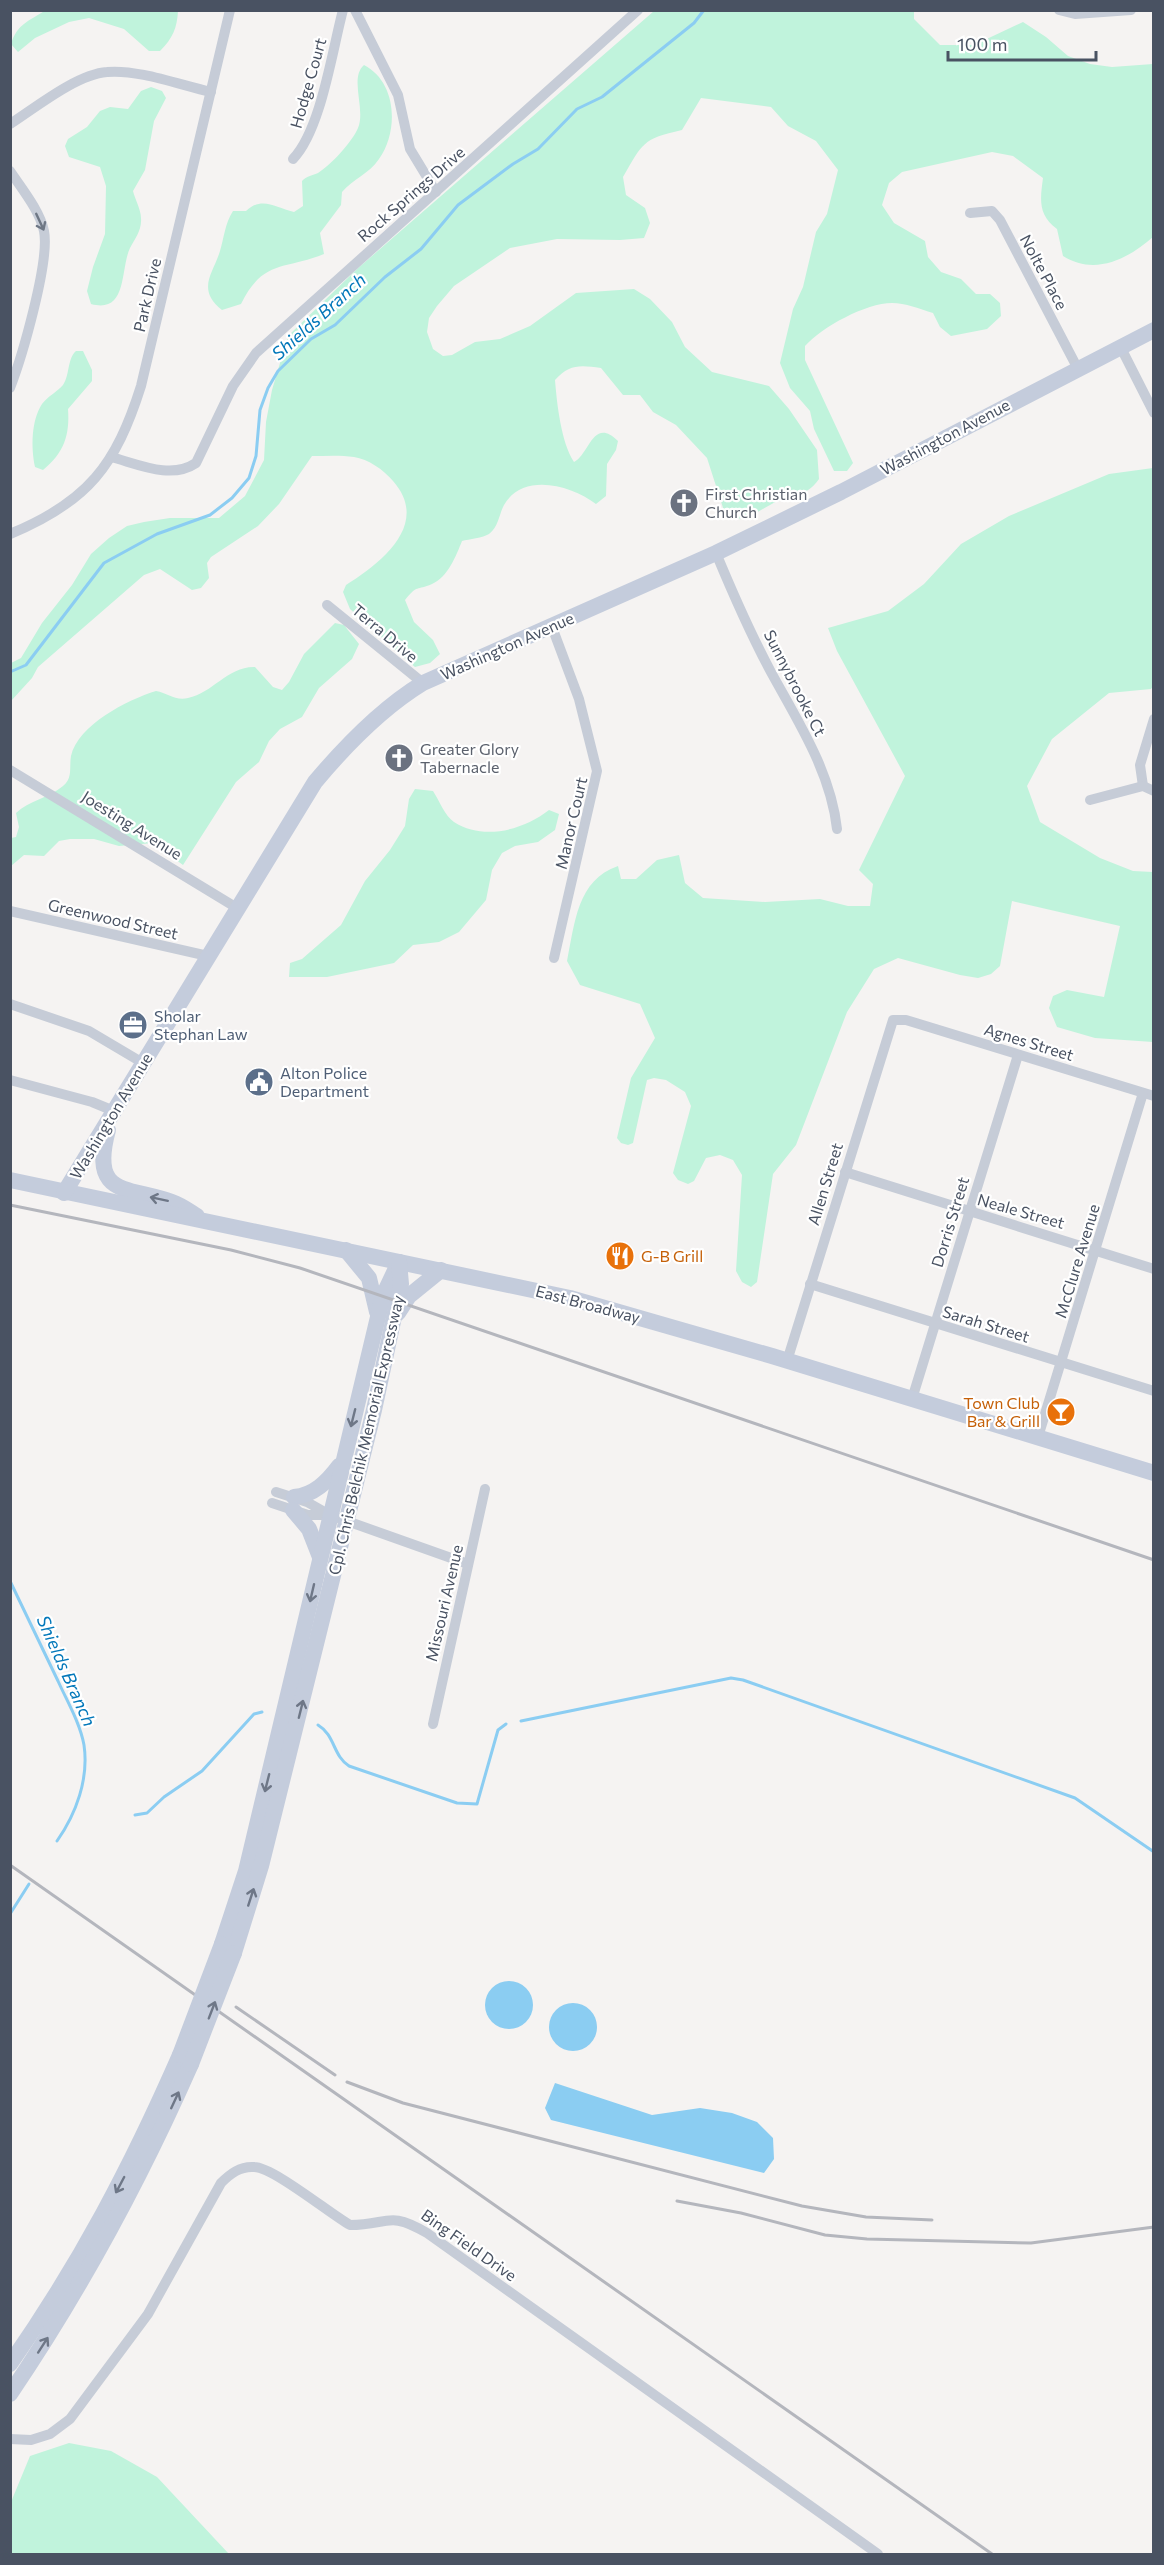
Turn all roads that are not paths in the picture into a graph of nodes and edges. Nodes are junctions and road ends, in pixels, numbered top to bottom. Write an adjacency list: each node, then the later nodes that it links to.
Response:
1 (230, 10): 7 (street, Park Drive)
2 (343, 10): 9 (street, Hodge Court)
3 (355, 10): 11 (street)
4 (638, 10): 11 (street, Rock Springs Drive)
5 (1059, 10): 6 (street)
6 (1131, 10)
7 (211, 92): 8 (street); 18 (street, Park Drive)
8 (10, 124)
9 (293, 159)
10 (10, 171): 16 (street, one-way to 16)
11 (436, 192): 18 (street, Rock Springs Drive)
12 (970, 213): 15 (street, Nolte Place)
13 (1154, 330): 14 (main road, Washington Avenue)
14 (1120, 346): 15 (main road, Washington Avenue); 17 (street)
15 (1078, 369): 20 (main road, Washington Avenue)
16 (10, 388)
17 (1154, 413)
18 (111, 457): 19 (street, Park Drive)
19 (10, 534)
20 (716, 553): 22 (main road, Washington Avenue); 29 (street, Sunnybrooke Ct)
21 (327, 605): 23 (street, Terra Drive)
22 (552, 627): 23 (main road, Washington Avenue); 33 (street, Manor Court)
23 (423, 683): 30 (main road, Washington Avenue)
24 (1154, 718): 26 (street)
25 (10, 770): 30 (street, Joesting Avenue)
26 (1143, 786): 27 (street); 28 (street)
27 (1154, 791)
28 (1090, 800)
29 (837, 829)
30 (237, 908): 32 (main road, Washington Avenue)
31 (10, 911): 32 (street, Greenwood Street)
32 (208, 956): 37 (main road, Washington Avenue)
33 (555, 958)
34 (10, 1004): 37 (street)
35 (895, 1019): 36 (street, Agnes Street); 41 (street, Allen Street)
36 (1018, 1055): 39 (street, Agnes Street); 44 (street, Dorris Street)
37 (143, 1063): 40 (main road, Washington Avenue)
38 (10, 1080): 40 (street)
39 (1148, 1095): 46 (street, McClure Avenue)
40 (114, 1111): 43 (main road, Washington Avenue); 45 (main road, one-way to 40)
41 (845, 1172): 44 (street, Neale Street); 51 (street, Allen Street)
42 (10, 1180): 43 (main road, East Broadway)
43 (64, 1193): 45 (main road, East Broadway)
44 (969, 1212): 46 (street, Neale Street); 53 (street, Dorris Street)
45 (211, 1223): 47 (main road, East Broadway)
46 (1096, 1250): 49 (street, Neale Street); 55 (street, McClure Avenue)
47 (346, 1251): 48 (main road, East Broadway); 52 (main road)
48 (399, 1262): 50 (main road, East Broadway); 52 (main road, Cpl. Chris Belchik Memorial Expressway)
49 (1154, 1269)
50 (441, 1270): 52 (main road); 54 (main road, East Broadway)
51 (810, 1284): 53 (street, Sarah Street); 54 (street, Allen Street)
52 (385, 1320): 59 (main road, Cpl. Chris Belchik Memorial Expressway, one-way to 59); 66 (main road, Cpl. Chris Belchik Memorial Expressway)
53 (935, 1324): 55 (street, Sarah Street); 57 (street, Dorris Street)
54 (787, 1361): 57 (main road, East Broadway)
55 (1062, 1362): 56 (street, Sarah Street); 58 (street, McClure Avenue)
56 (1154, 1391)
57 (912, 1399): 58 (main road, East Broadway)
58 (1038, 1437): 60 (main road, East Broadway)
59 (343, 1460): 64 (main road); 65 (main road, Cpl. Chris Belchik Memorial Expressway)
60 (1154, 1473)
61 (485, 1489): 68 (street, Missouri Avenue)
62 (276, 1492): 64 (street)
63 (272, 1503): 64 (street)
64 (293, 1504): 65 (street); 67 (main road)
65 (330, 1515): 66 (street); 67 (main road, Cpl. Chris Belchik Memorial Expressway)
66 (346, 1521): 68 (street); 70 (main road, Cpl. Chris Belchik Memorial Expressway, one-way to 66)
67 (320, 1559): 70 (main road, Cpl. Chris Belchik Memorial Expressway, one-way to 70)
68 (468, 1564): 69 (street, Missouri Avenue)
69 (432, 1724)
70 (228, 1949): 71 (main road, Cpl. Chris Belchik Memorial Expressway, bridge)
71 (186, 2060): 72 (main road, Cpl. Chris Belchik Memorial Expressway, one-way to 72); 73 (main road, Cpl. Chris Belchik Memorial Expressway, one-way to 71)
72 (10, 2364)
73 (10, 2394)
74 (10, 2439): 75 (street, Bing Field Drive)
75 (878, 2554)

